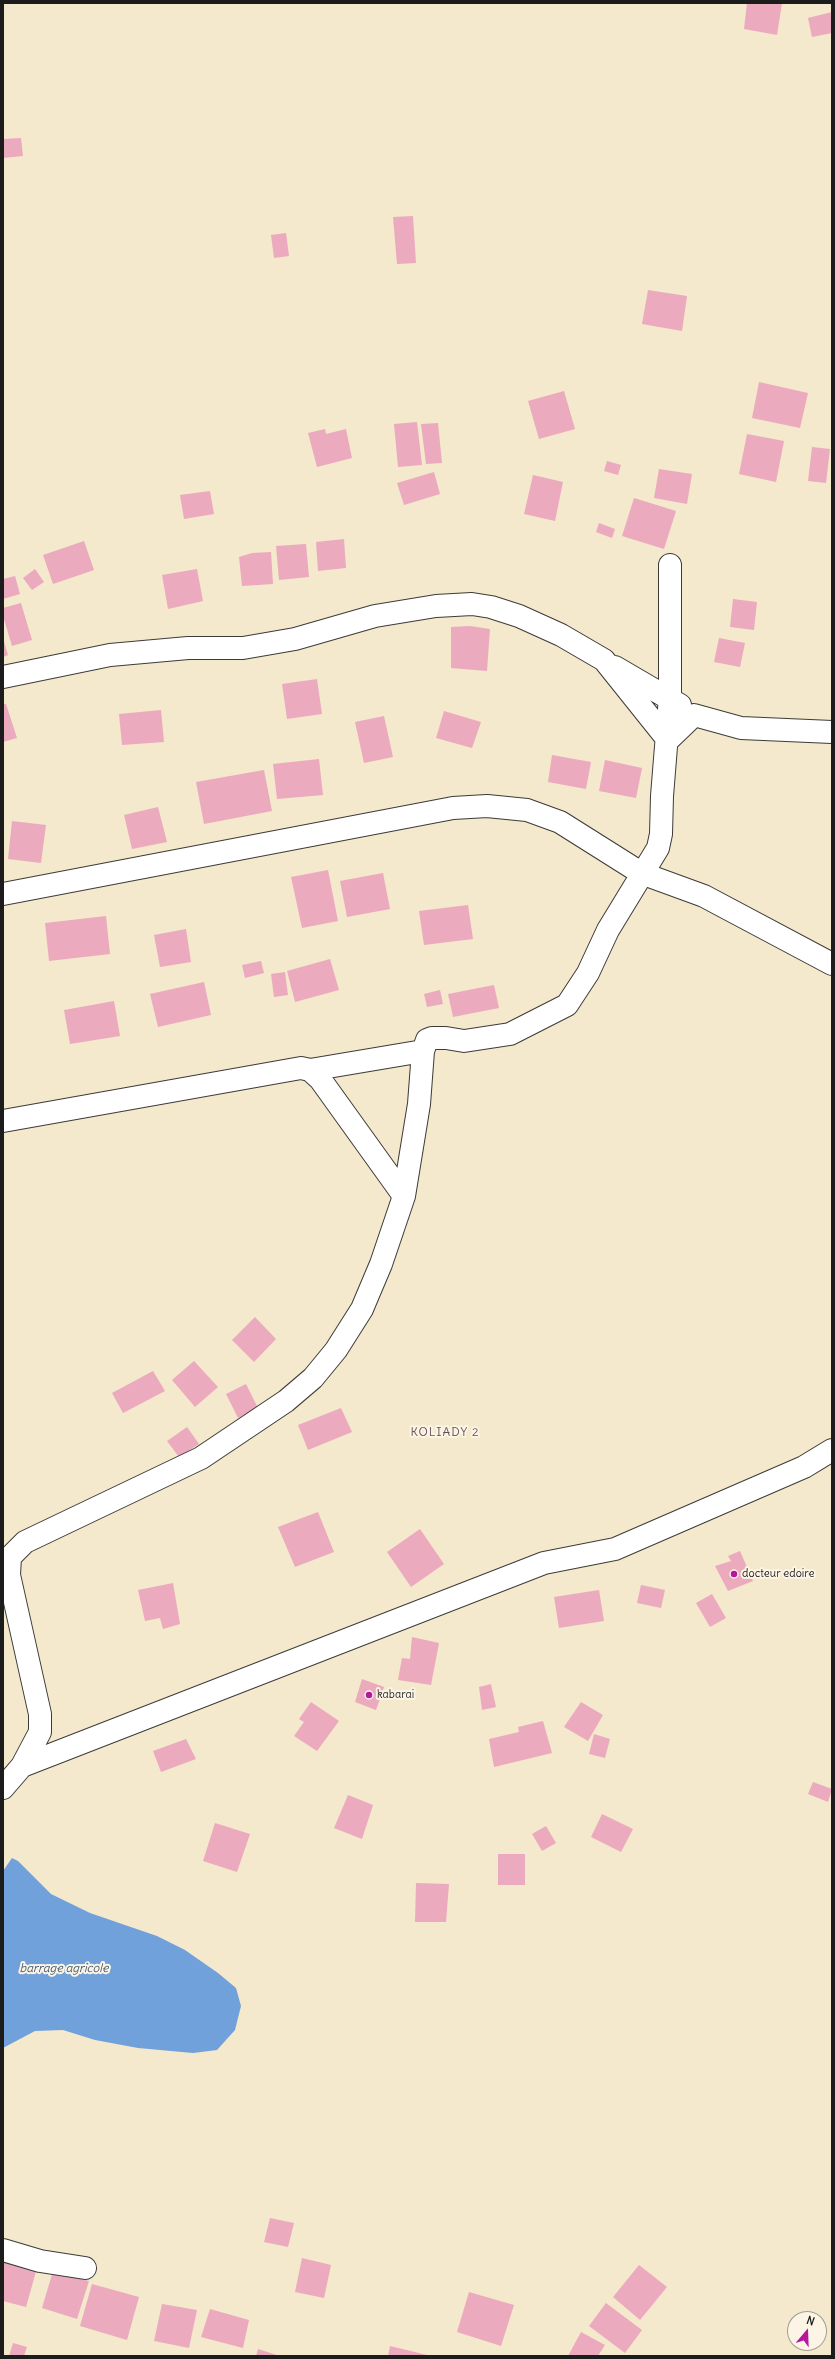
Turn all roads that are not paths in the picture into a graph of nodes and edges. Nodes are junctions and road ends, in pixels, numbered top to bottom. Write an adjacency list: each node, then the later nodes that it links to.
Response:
1 (670, 565): 4 (street)
2 (604, 660): 3 (street); 4 (street); 7 (street)
3 (3, 677)
4 (670, 697): 5 (street); 7 (street)
5 (694, 715): 6 (street); 7 (street)
6 (832, 732)
7 (668, 740): 8 (street)
8 (641, 873): 9 (street); 10 (street); 11 (street)
9 (3, 894)
10 (832, 964)
11 (423, 1051): 12 (street); 14 (street)
12 (310, 1070): 13 (street); 14 (street)
13 (3, 1121)
14 (404, 1196): 16 (street)
15 (832, 1450): 16 (street)
16 (22, 1766): 17 (street)
17 (3, 1788)
18 (3, 2250): 19 (street)
19 (85, 2268)

